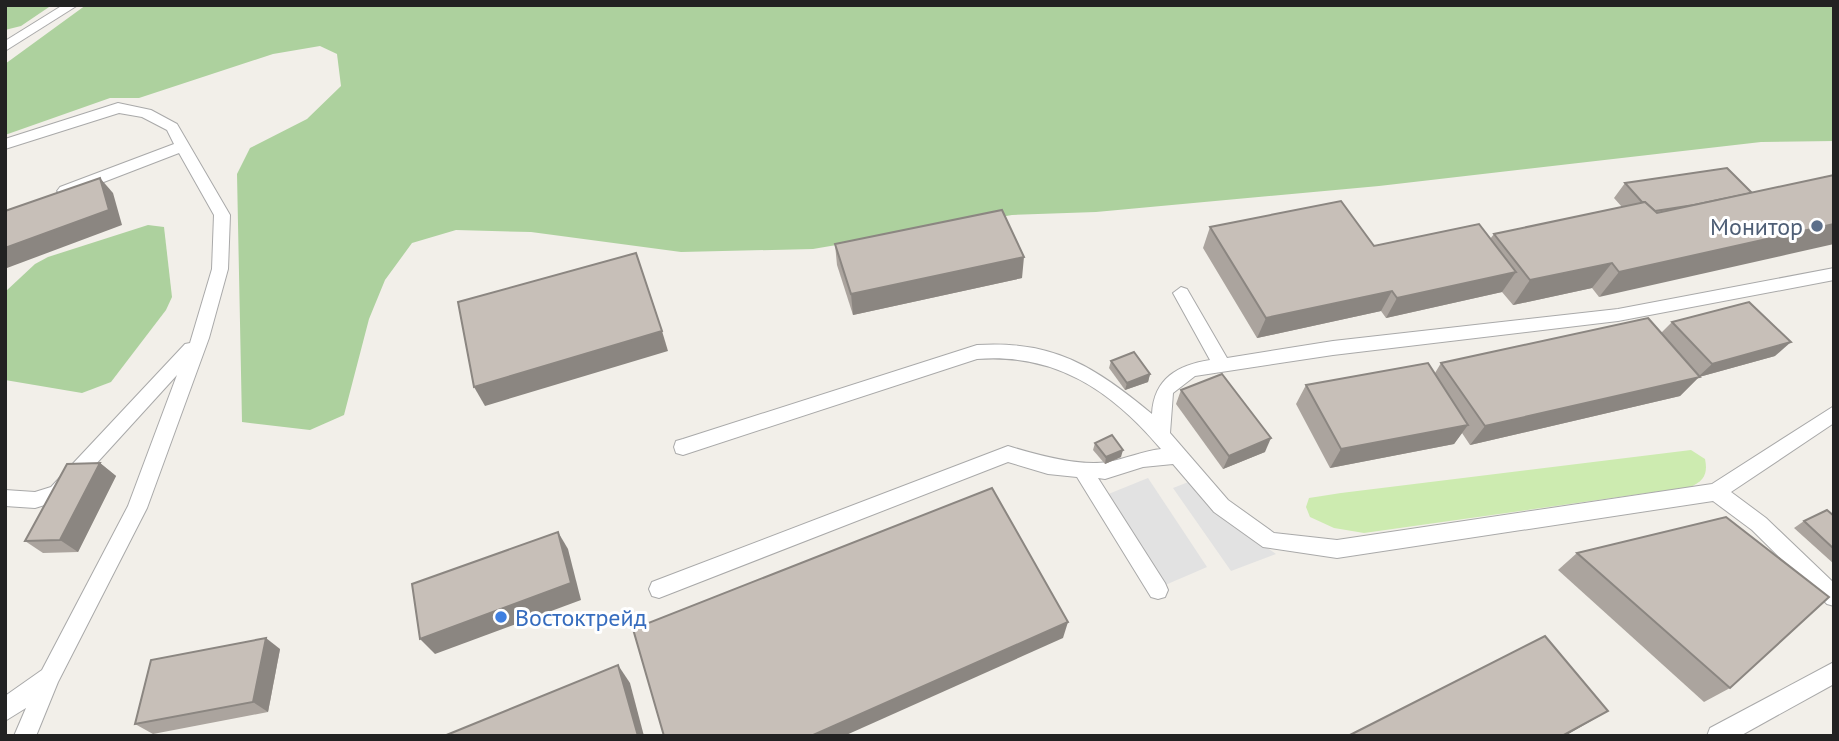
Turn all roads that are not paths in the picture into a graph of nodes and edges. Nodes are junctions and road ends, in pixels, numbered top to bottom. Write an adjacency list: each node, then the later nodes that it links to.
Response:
1 (72, 5): 2 (lane)
2 (5, 47)
3 (5, 144): 4 (lane)
4 (183, 146): 5 (lane); 8 (lane)
5 (54, 195)
6 (1834, 274): 9 (lane)
7 (1181, 293): 9 (lane)
8 (200, 338): 16 (lane); 21 (lane)
9 (1222, 365): 11 (lane)
10 (1834, 414): 15 (lane)
11 (1161, 434): 12 (lane); 13 (lane)
12 (684, 447)
13 (1180, 456): 14 (lane); 15 (lane)
14 (1082, 469): 17 (lane); 18 (lane)
15 (1716, 492): 19 (lane)
16 (5, 498)
17 (659, 589)
18 (1158, 590)
19 (1834, 597)
20 (1834, 672): 24 (lane)
21 (50, 676): 22 (lane); 23 (lane)
22 (5, 710)
23 (24, 736)
24 (1718, 736)

